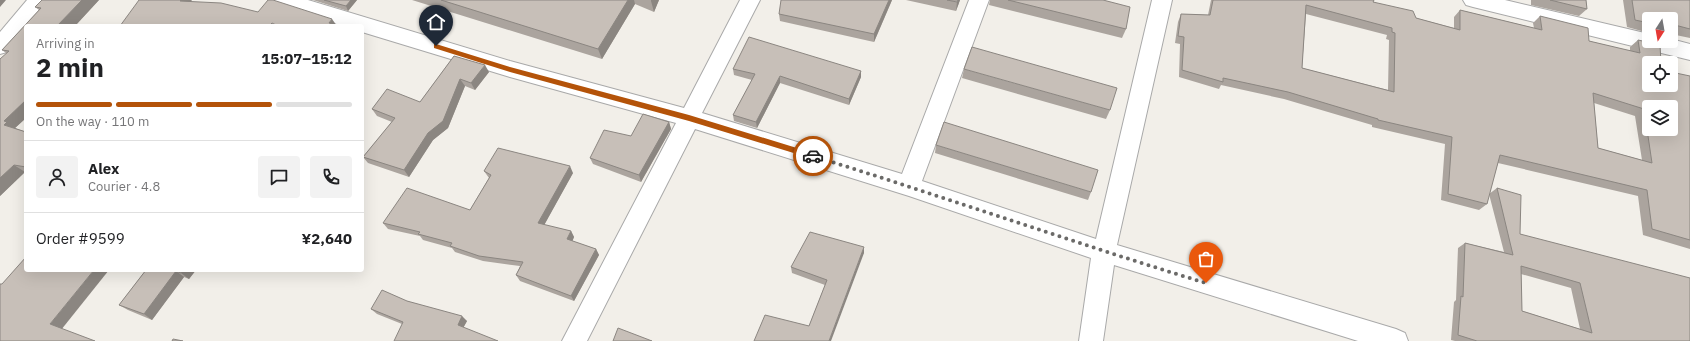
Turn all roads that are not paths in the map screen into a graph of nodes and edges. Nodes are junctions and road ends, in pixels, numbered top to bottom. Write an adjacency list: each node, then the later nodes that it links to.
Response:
1 (38, 0): 9 (street)
2 (283, 0): 7 (street)
3 (750, 0): 11 (street)
4 (979, 0): 12 (street)
5 (1162, 0): 13 (street)
6 (1473, 0): 10 (street)
7 (362, 24)
8 (364, 25): 11 (street)
9 (0, 46)
10 (1690, 52)
11 (689, 118): 12 (street); 14 (street)
12 (909, 186): 13 (street)
13 (1104, 252): 15 (street); 16 (street)
14 (574, 341)
15 (1091, 341)
16 (1396, 341)

